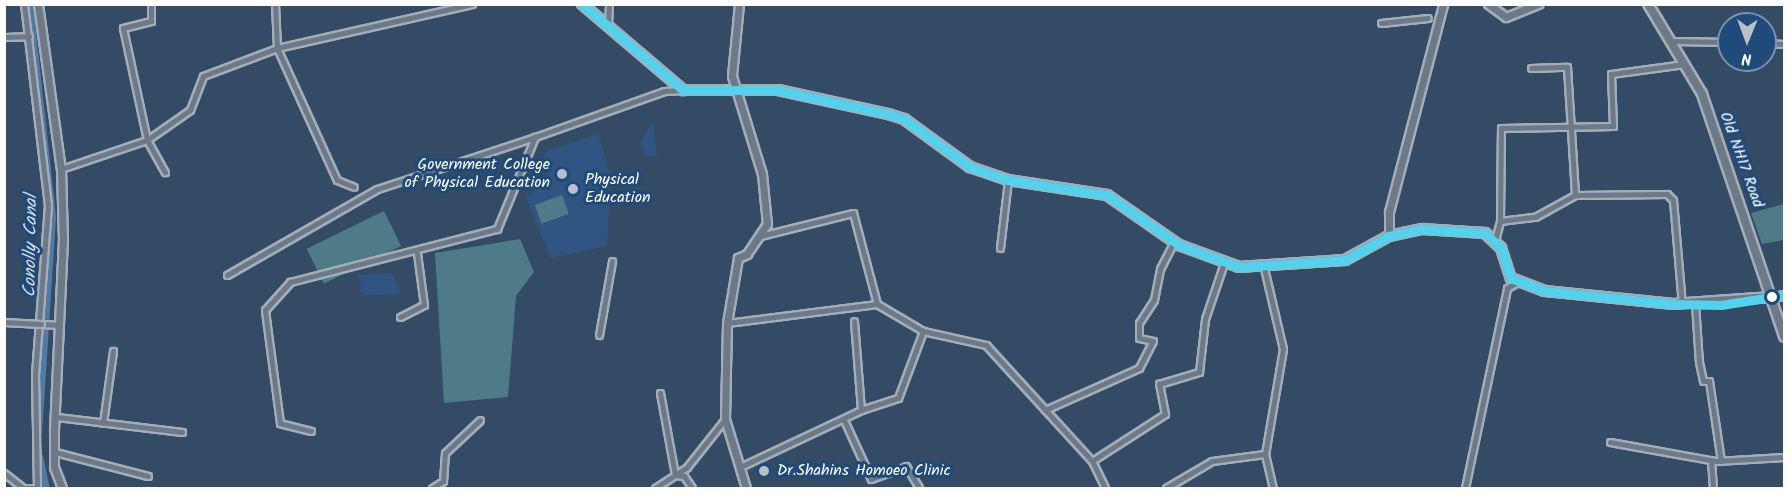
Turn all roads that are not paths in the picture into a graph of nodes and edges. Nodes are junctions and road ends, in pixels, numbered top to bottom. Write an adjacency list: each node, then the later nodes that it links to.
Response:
1 (24, 4): 16 (street)
2 (38, 4): 28 (main road)
3 (151, 4): 27 (street)
4 (275, 4): 20 (street)
5 (472, 4): 20 (street)
6 (582, 4): 15 (main road)
7 (609, 4): 15 (street)
8 (739, 4): 23 (main road)
9 (1443, 4): 35 (main road)
10 (1488, 4): 11 (main road)
11 (1538, 4)
12 (1648, 4): 18 (main road, Old NH17 Road)
13 (1428, 18): 14 (street)
14 (1382, 23)
15 (608, 24): 24 (main road)
16 (29, 36): 17 (street); 81 (street)
17 (4, 37)
18 (1673, 41): 19 (street); 21 (main road, Old NH17 Road)
19 (1717, 42)
20 (277, 48): 27 (street); 31 (street)
21 (1685, 64): 25 (street); 46 (main road, Old NH17 Road)
22 (1531, 68): 25 (street)
23 (736, 89): 24 (main road); 30 (main road); 34 (main road)
24 (683, 90): 26 (street)
25 (1572, 127): 32 (street); 33 (street)
26 (535, 137): 39 (street); 43 (street)
27 (147, 140): 28 (street); 29 (street)
28 (61, 169): 54 (main road)
29 (165, 172)
30 (1008, 180): 37 (main road); 38 (street)
31 (354, 187)
32 (1575, 195): 33 (street); 48 (street)
33 (1500, 221): 36 (street)
34 (760, 236): 47 (street); 53 (main road)
35 (1389, 236): 36 (main road); 42 (main road)
36 (1495, 240): 44 (main road)
37 (1174, 241): 41 (main road); 61 (street)
38 (1000, 248)
39 (417, 253): 50 (street); 67 (street)
40 (612, 261): 56 (street)
41 (1224, 263): 42 (main road); 74 (street)
42 (1264, 268): 71 (street)
43 (227, 275)
44 (1516, 283): 48 (main road); 91 (street)
45 (1785, 296): 46 (main road)
46 (1772, 297): 49 (main road); 57 (main road, Old NH17 Road)
47 (878, 304): 53 (street); 55 (street)
48 (1682, 304): 49 (main road)
49 (1695, 304): 75 (street)
50 (400, 317)
51 (854, 321): 60 (street)
52 (4, 322): 54 (street, bridge)
53 (727, 323): 63 (main road)
54 (61, 325): 62 (main road)
55 (923, 331): 60 (street); 61 (street)
56 (599, 335)
57 (1785, 336)
58 (113, 351): 66 (street)
59 (660, 393): 78 (street)
60 (861, 410): 65 (street)
61 (1046, 410): 74 (street)
62 (57, 417): 66 (street); 70 (main road)
63 (725, 419): 76 (main road); 78 (street)
64 (480, 420): 83 (street)
65 (844, 420): 76 (street); 87 (street)
66 (103, 423): 68 (street)
67 (311, 431)
68 (182, 432)
69 (1610, 442): 73 (street)
70 (55, 452): 79 (street); 82 (main road)
71 (1265, 454): 89 (street); 90 (street)
72 (1785, 457): 75 (street)
73 (1711, 460): 75 (street); 92 (street)
74 (1092, 461): 88 (street)
75 (1721, 461)
76 (740, 467): 86 (main road)
77 (4, 473): 80 (street)
78 (675, 475): 84 (street); 85 (street)
79 (148, 476)
80 (21, 488): 81 (street)
81 (37, 488)
82 (62, 489)
83 (432, 489)
84 (655, 489)
85 (692, 489)
86 (746, 489)
87 (919, 489)
88 (1105, 489)
89 (1166, 489)
90 (1273, 489)
91 (1465, 489)
92 (1713, 489)

